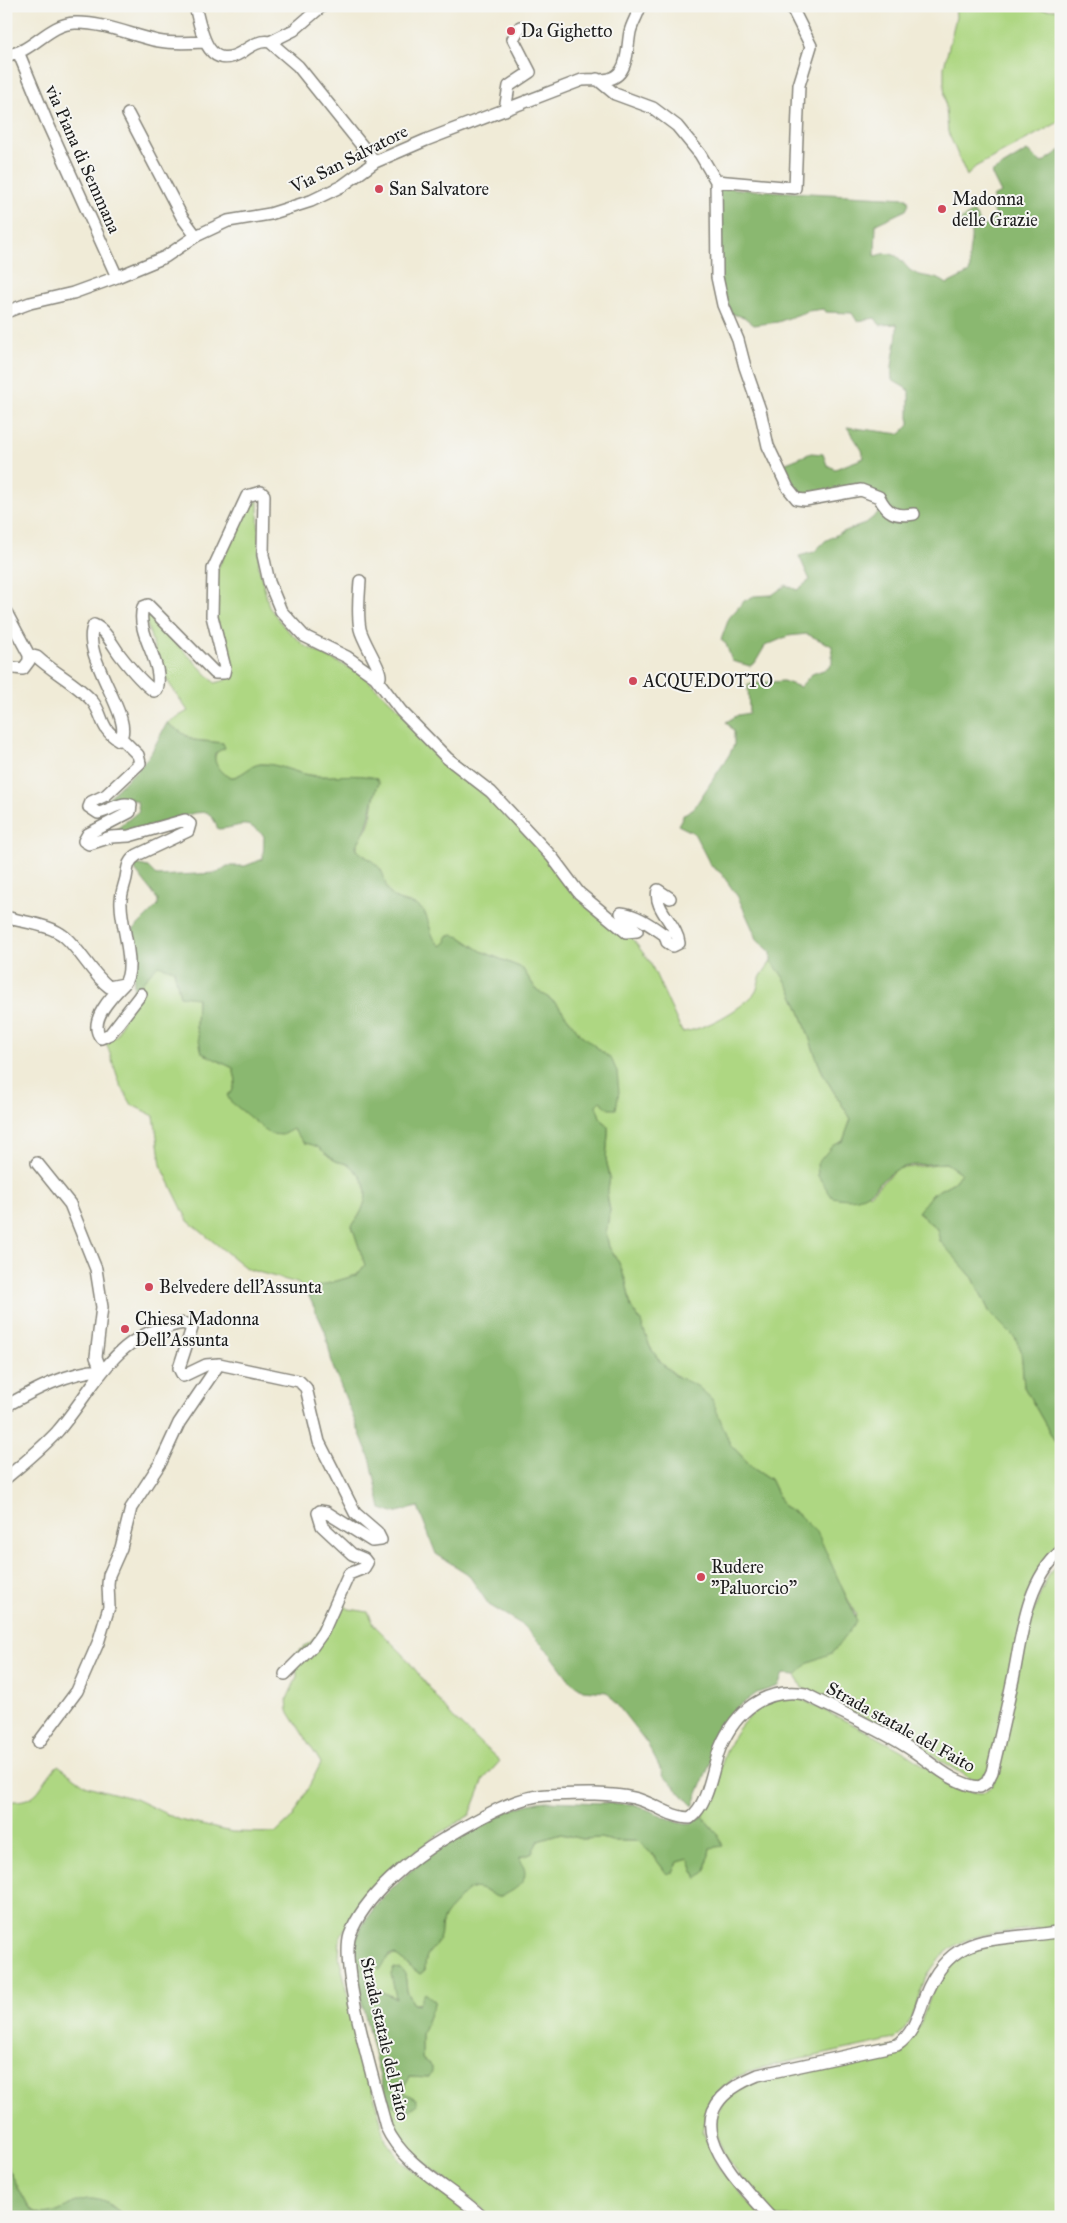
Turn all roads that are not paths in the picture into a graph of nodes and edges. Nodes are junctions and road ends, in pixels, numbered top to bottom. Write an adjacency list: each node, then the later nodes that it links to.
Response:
1 (195, 6): 6 (street)
2 (322, 6): 7 (street)
3 (640, 6): 10 (street, Via San Salvatore)
4 (791, 6): 14 (street)
5 (520, 27): 11 (street)
6 (204, 42): 7 (street); 8 (street)
7 (270, 42): 13 (street)
8 (19, 54): 9 (street); 16 (street, via Piana di Semmana)
9 (6, 55)
10 (597, 79): 11 (street, Via San Salvatore); 14 (street)
11 (505, 110): 13 (street, Via San Salvatore)
12 (128, 114): 15 (street)
13 (375, 162): 15 (street, Via San Salvatore)
14 (716, 181): 18 (street)
15 (196, 236): 16 (street, Via San Salvatore)
16 (117, 277): 17 (street, Via San Salvatore)
17 (6, 312)
18 (914, 514)
19 (360, 581): 23 (street)
20 (6, 612): 21 (street)
21 (28, 655): 22 (street); 24 (street)
22 (6, 667)
23 (375, 677): 24 (street); 25 (street)
24 (121, 738): 27 (street)
25 (670, 898)
26 (6, 918): 27 (street)
27 (124, 984): 28 (street)
28 (141, 994)
29 (37, 1163): 31 (street)
30 (219, 1364): 31 (street); 35 (street); 36 (street)
31 (101, 1370): 32 (street); 33 (street)
32 (6, 1406)
33 (6, 1478)
34 (1061, 1551): 38 (street, Strada statale del Faito)
35 (285, 1674)
36 (39, 1742)
37 (1061, 1931): 39 (street)
38 (482, 2217)
39 (770, 2217)

